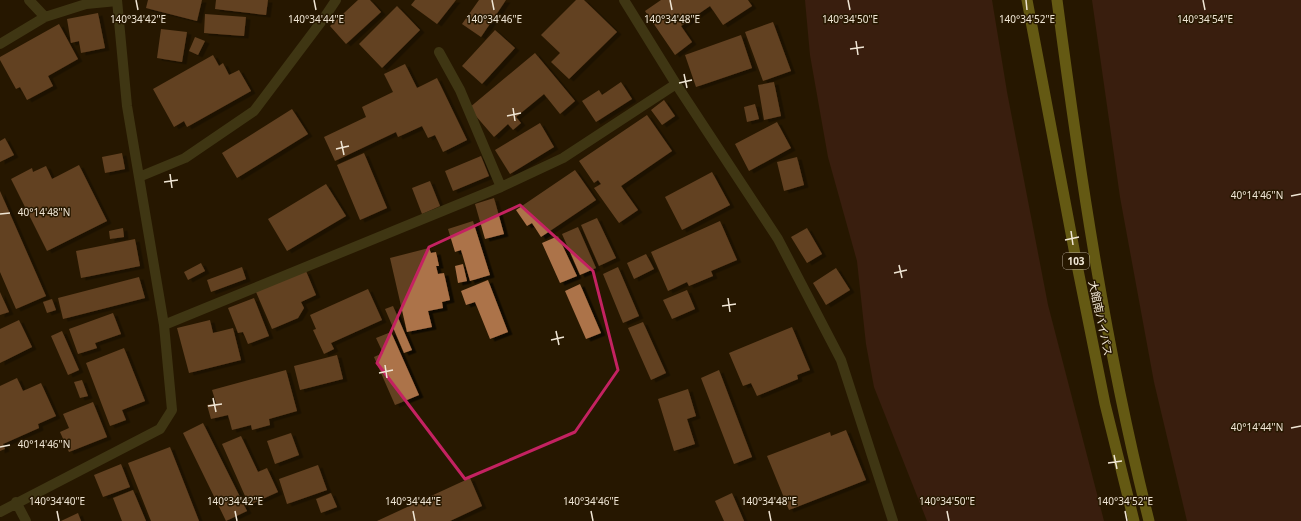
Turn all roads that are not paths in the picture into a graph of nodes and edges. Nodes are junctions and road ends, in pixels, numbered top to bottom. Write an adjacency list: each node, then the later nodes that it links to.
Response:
1 (30, 0): 7 (street)
2 (117, 0): 7 (street); 11 (street)
3 (336, 0): 11 (street)
4 (624, 0): 10 (street)
5 (1027, 0): 18 (highway, 大館南バイパス / 103)
6 (1057, 0): 19 (highway, 大館南バイパス / 103)
7 (45, 17): 8 (street)
8 (0, 44)
9 (439, 52): 12 (street)
10 (676, 84): 12 (street); 17 (street)
11 (139, 177): 13 (street)
12 (501, 187): 13 (street)
13 (164, 325): 14 (street)
14 (16, 502): 15 (street); 16 (street)
15 (0, 512)
16 (26, 521)
17 (893, 521)
18 (1134, 521)
19 (1149, 521)

